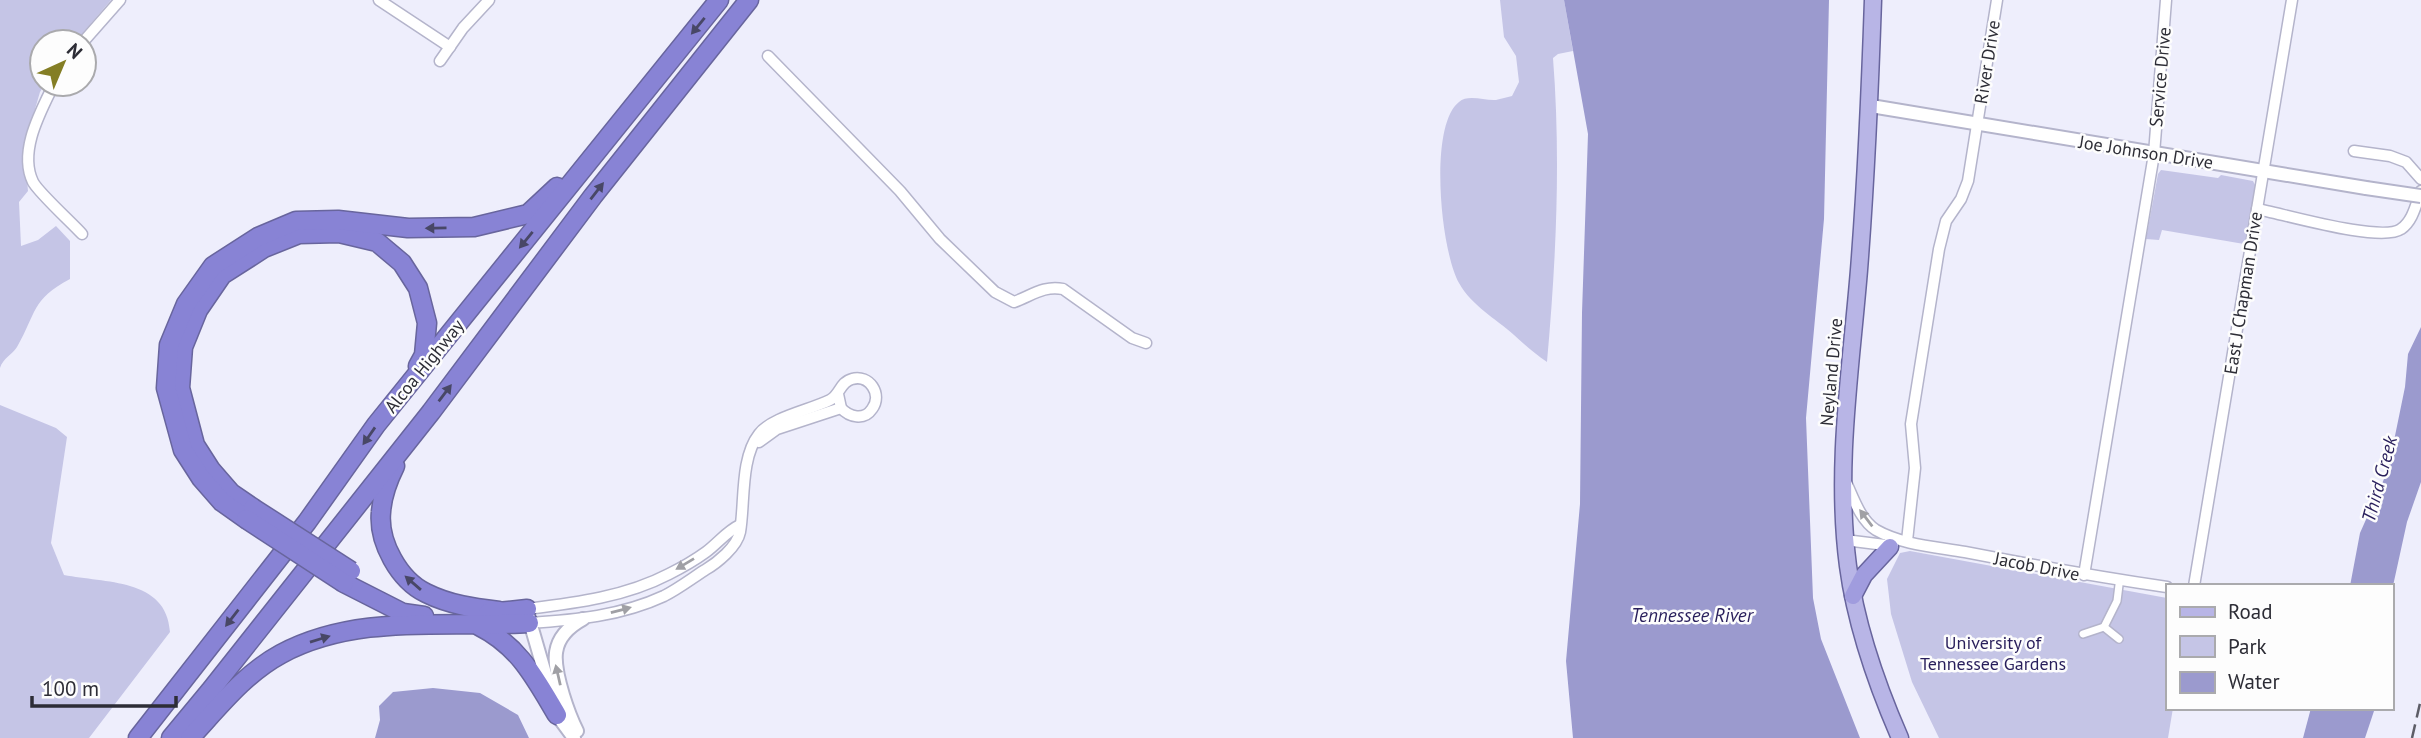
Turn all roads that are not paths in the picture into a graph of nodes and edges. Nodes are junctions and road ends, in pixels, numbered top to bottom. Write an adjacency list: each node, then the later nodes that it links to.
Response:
1 (120, 0): 10 (street)
2 (379, 0): 11 (street)
3 (489, 0): 11 (street)
4 (719, 0): 12 (highway, Alcoa Highway, one-way to 12)
5 (750, 0): 29 (highway, Alcoa Highway, one-way to 5)
6 (1873, 0): 16 (main road, Neyland Drive)
7 (1997, 0): 17 (street, River Drive)
8 (2166, 0): 19 (street, Service Drive)
9 (2292, 0): 20 (street, East J Chapman Drive)
10 (95, 28)
11 (450, 47): 14 (street)
12 (677, 53): 26 (highway, Alcoa Highway, one-way to 26); 32 (highway, one-way to 32)
13 (768, 56): 25 (street)
14 (440, 61)
15 (47, 98): 24 (street)
16 (1871, 106): 17 (street, Joe Johnson Drive); 31 (main road, Neyland Drive)
17 (1976, 123): 19 (street, Joe Johnson Drive); 35 (street, River Drive)
18 (2354, 151): 21 (street)
19 (2154, 154): 20 (street, Joe Johnson Drive); 37 (street, Service Drive)
20 (2263, 170): 22 (street, Joe Johnson Drive, bridge); 23 (street, East J Chapman Drive)
21 (2421, 179)
22 (2421, 194): 23 (street)
23 (2257, 209): 39 (street, East J Chapman Drive)
24 (82, 234)
25 (1146, 343)
26 (404, 390): 32 (highway); 51 (highway, Alcoa Highway, one-way to 51)
27 (838, 394): 28 (street); 28 (street); 30 (street)
28 (841, 408): 30 (street)
29 (403, 447): 43 (highway, one-way to 29); 52 (highway, Alcoa Highway)
30 (753, 447): 33 (street)
31 (1843, 475): 34 (main road, Neyland Drive); 35 (street, Jacob Drive, one-way to 31)
32 (249, 514): 38 (highway, bridge)
33 (740, 525): 44 (street, one-way to 44); 45 (street, one-way to 33)
34 (1845, 540): 36 (street); 42 (main road, Neyland Drive)
35 (1907, 541): 36 (street); 37 (street, Jacob Drive)
36 (1890, 547): 42 (highway)
37 (2084, 575): 41 (street, Jacob Drive)
38 (348, 577): 43 (highway); 46 (highway)
39 (2194, 584)
40 (2119, 585): 47 (street)
41 (2166, 587)
42 (1853, 596): 56 (main road, Neyland Drive)
43 (499, 611): 44 (highway)
44 (528, 616): 45 (street); 46 (highway); 50 (street)
45 (583, 619): 55 (street, one-way to 45)
46 (481, 626): 50 (highway); 53 (highway, one-way to 46)
47 (2104, 627): 48 (street); 49 (street)
48 (2083, 634)
49 (2119, 639)
50 (557, 715): 54 (street)
51 (138, 738)
52 (171, 738)
53 (190, 738)
54 (574, 738)
55 (580, 738)
56 (1900, 738)

